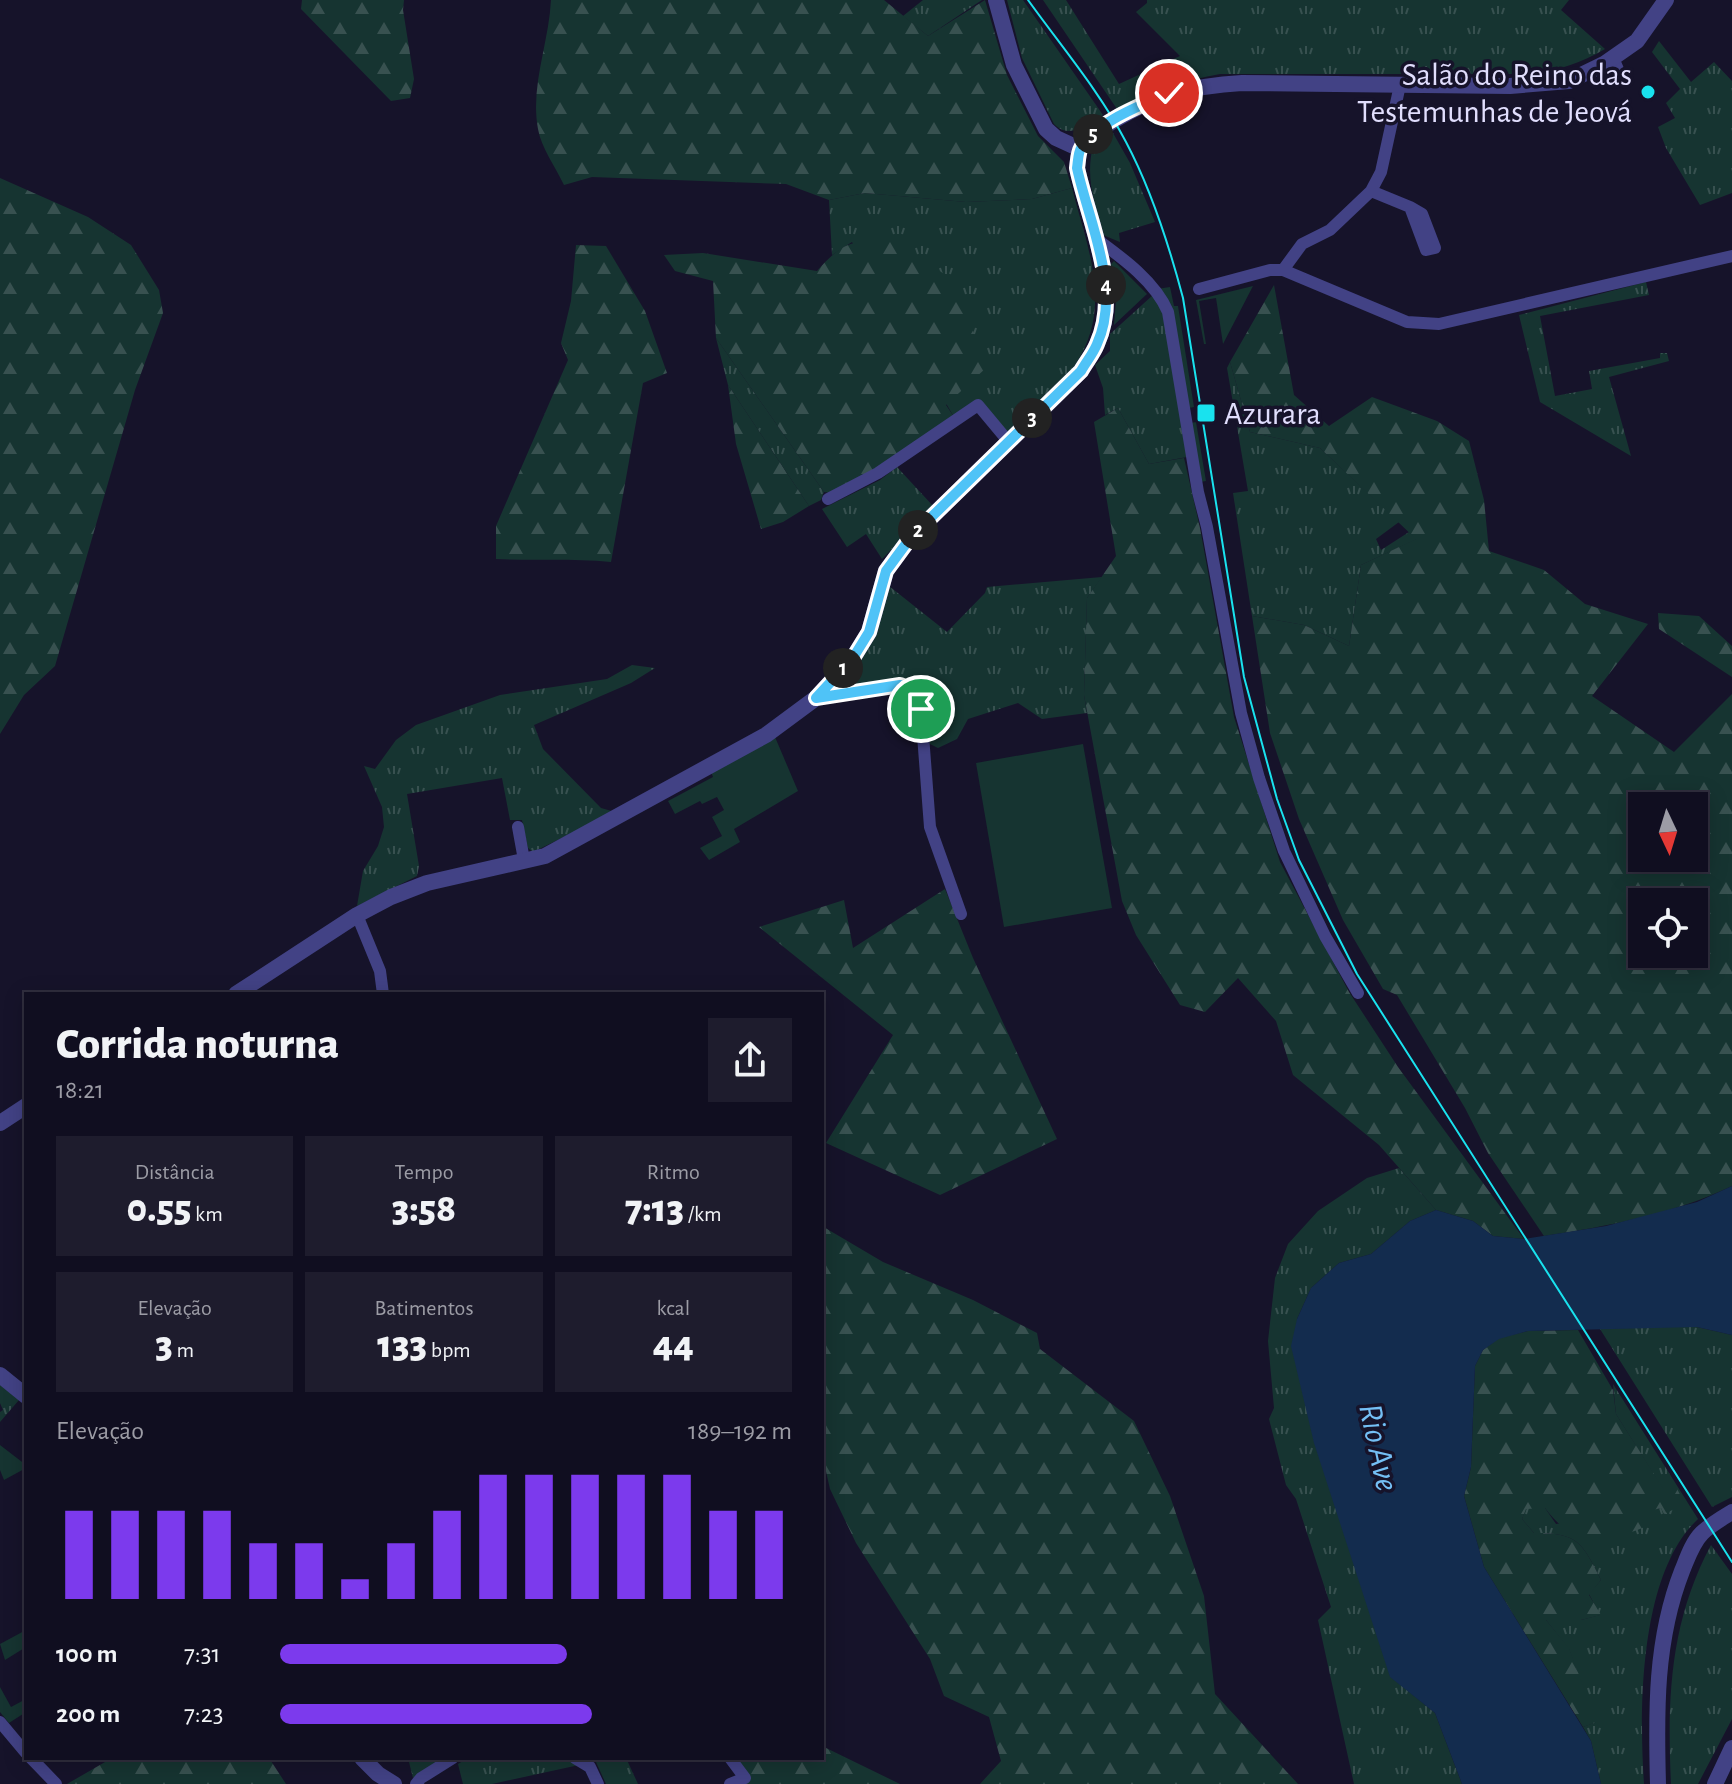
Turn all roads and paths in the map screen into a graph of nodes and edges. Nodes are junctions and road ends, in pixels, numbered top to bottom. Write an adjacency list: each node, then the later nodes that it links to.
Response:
1 (996, 0): 6 (street)
2 (1666, 0): 3 (street)
3 (1613, 58): 4 (street); 5 (street)
4 (1623, 81)
5 (1400, 85): 6 (street); 7 (street)
6 (1080, 149): 9 (street)
7 (1371, 191): 8 (street); 11 (street)
8 (1410, 207)
9 (1095, 238): 13 (street); 22 (street)
10 (1732, 256): 11 (street)
11 (1283, 270): 12 (street)
12 (1199, 289)
13 (1008, 441): 14 (street); 15 (street)
14 (828, 499)
15 (816, 698): 17 (street); 18 (street)
16 (518, 827): 17 (street)
17 (524, 860): 19 (street)
18 (961, 914)
19 (357, 915): 20 (street); 21 (street)
20 (239, 992)
21 (383, 992)
22 (1358, 993)
23 (24, 1107): 24 (street)
24 (0, 1123)
25 (0, 1375): 26 (street)
26 (24, 1394)
27 (1732, 1512): 41 (street)
28 (0, 1722): 30 (street)
29 (1732, 1748): 42 (street)
30 (24, 1751)
31 (33, 1760): 36 (street)
32 (364, 1760): 37 (street)
33 (450, 1760): 38 (street)
34 (583, 1760): 39 (street)
35 (732, 1760): 40 (street)
36 (56, 1784)
37 (394, 1784)
38 (416, 1784)
39 (598, 1784)
40 (730, 1784)
41 (1658, 1784)
42 (1715, 1784)

